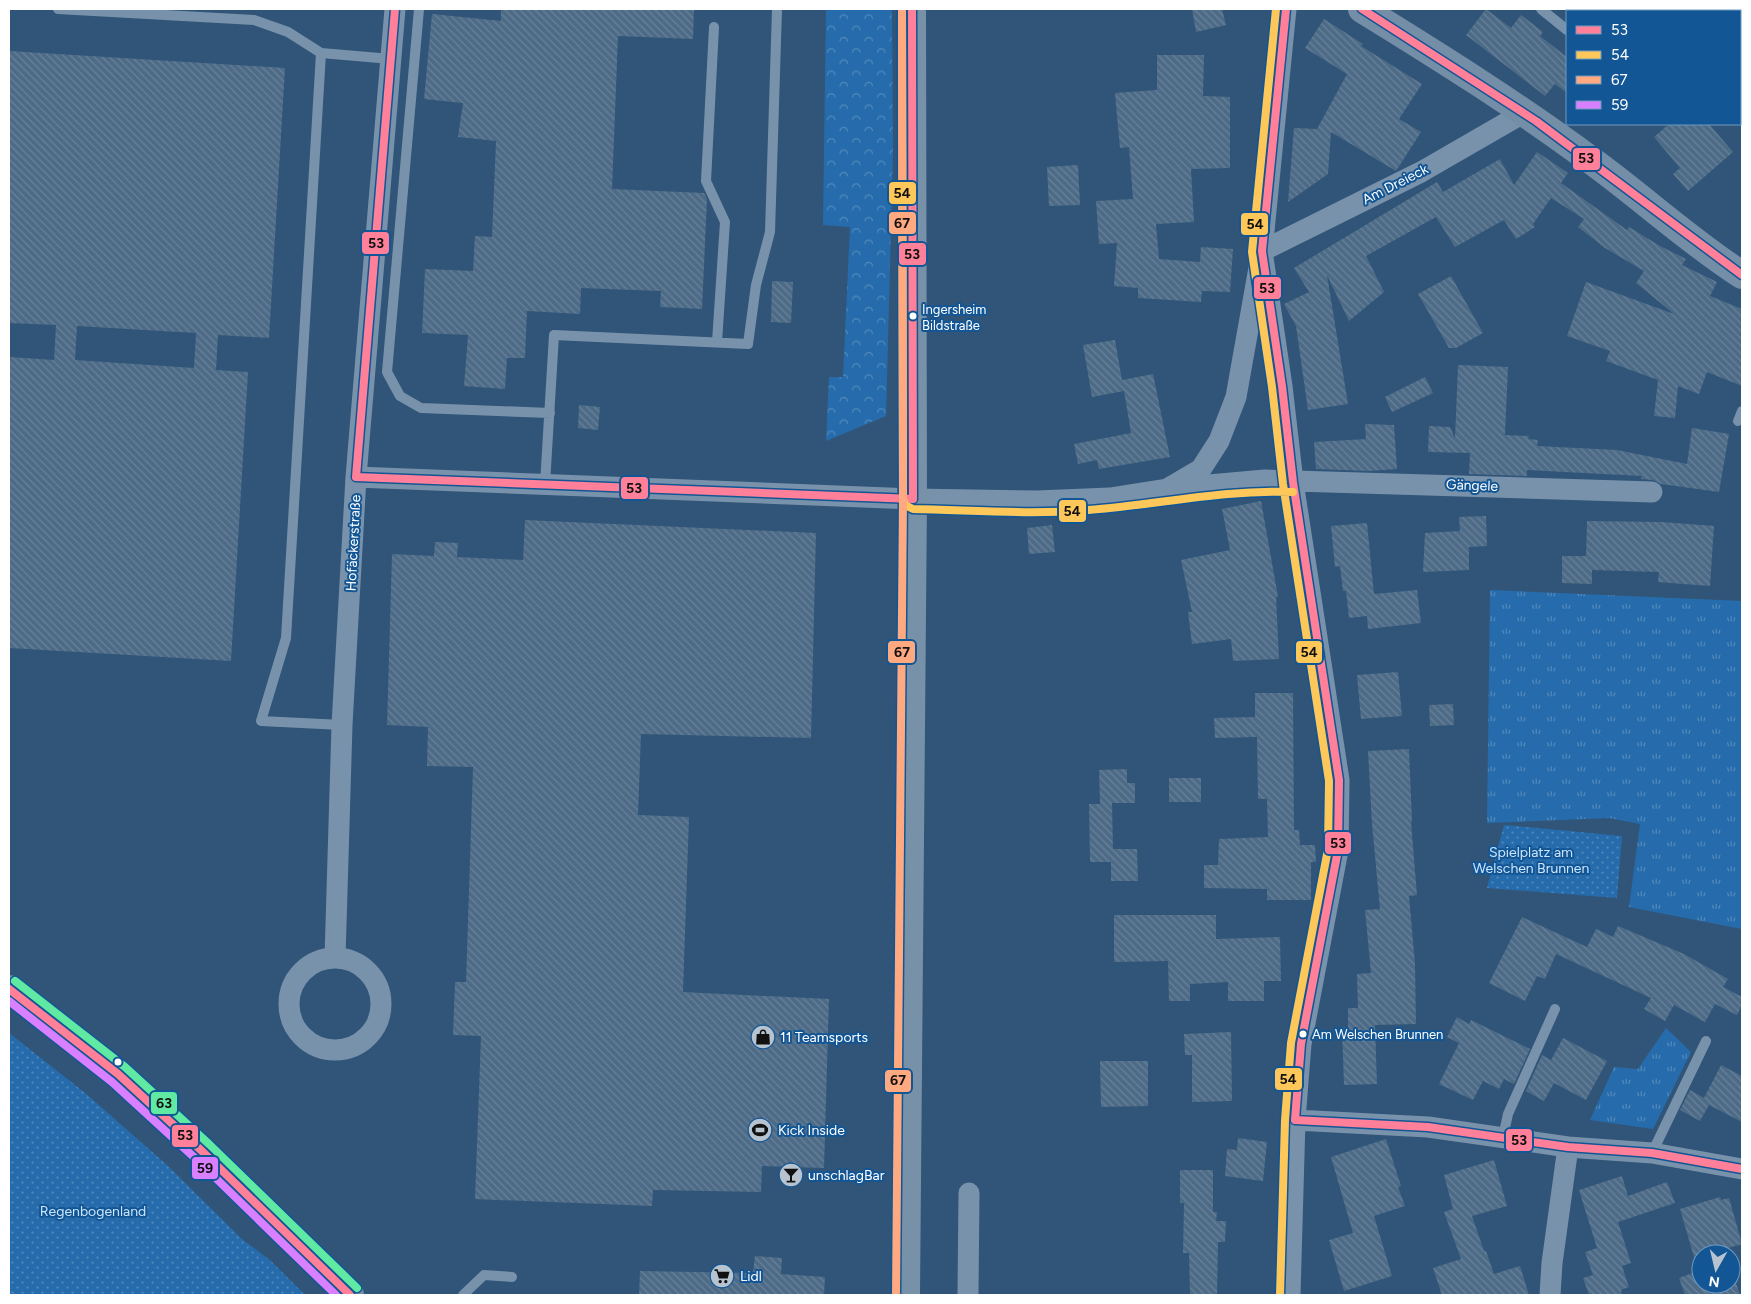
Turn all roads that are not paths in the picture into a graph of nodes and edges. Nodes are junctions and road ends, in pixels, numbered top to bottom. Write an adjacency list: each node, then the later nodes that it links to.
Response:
1 (58, 9): 11 (lane)
2 (395, 9): 12 (street, Hofäckerstraße)
3 (419, 9): 18 (lane)
4 (777, 9): 16 (lane)
5 (912, 9): 25 (main road)
6 (1286, 9): 14 (street)
7 (1362, 9): 13 (street)
8 (1541, 9): 10 (lane)
9 (714, 27): 16 (lane)
10 (1566, 29)
11 (321, 53): 12 (lane); 26 (lane)
12 (391, 59): 20 (street, Hofäckerstraße)
13 (1525, 112): 14 (street, Am Dreieck); 15 (street)
14 (1262, 250): 21 (street); 23 (street)
15 (1742, 275)
16 (717, 342): 18 (lane)
17 (1742, 411): 19 (lane)
18 (550, 414): 22 (lane)
19 (1738, 422)
20 (356, 477): 22 (street, Gängele); 26 (street, Hofäckerstraße)
21 (1292, 482): 23 (street, Gängele); 24 (street, Gängele); 31 (street)
22 (545, 484): 25 (street, Gängele)
23 (1168, 489): 25 (street, Gängele)
24 (1652, 492)
25 (913, 499): 40 (main road)
26 (342, 725): 27 (street, Hofäckerstraße)
27 (335, 958): 27 (street)
28 (9, 988): 38 (street)
29 (1555, 1009): 32 (lane)
30 (1706, 1041): 34 (lane)
31 (1295, 1120): 32 (street); 42 (street)
32 (1502, 1137): 33 (street)
33 (1568, 1147): 34 (street); 43 (street)
34 (1652, 1153): 35 (street)
35 (1742, 1170)
36 (969, 1193): 41 (street)
37 (512, 1277): 39 (lane)
38 (350, 1295)
39 (463, 1295)
40 (906, 1295)
41 (968, 1295)
42 (1290, 1295)
43 (1550, 1295)

